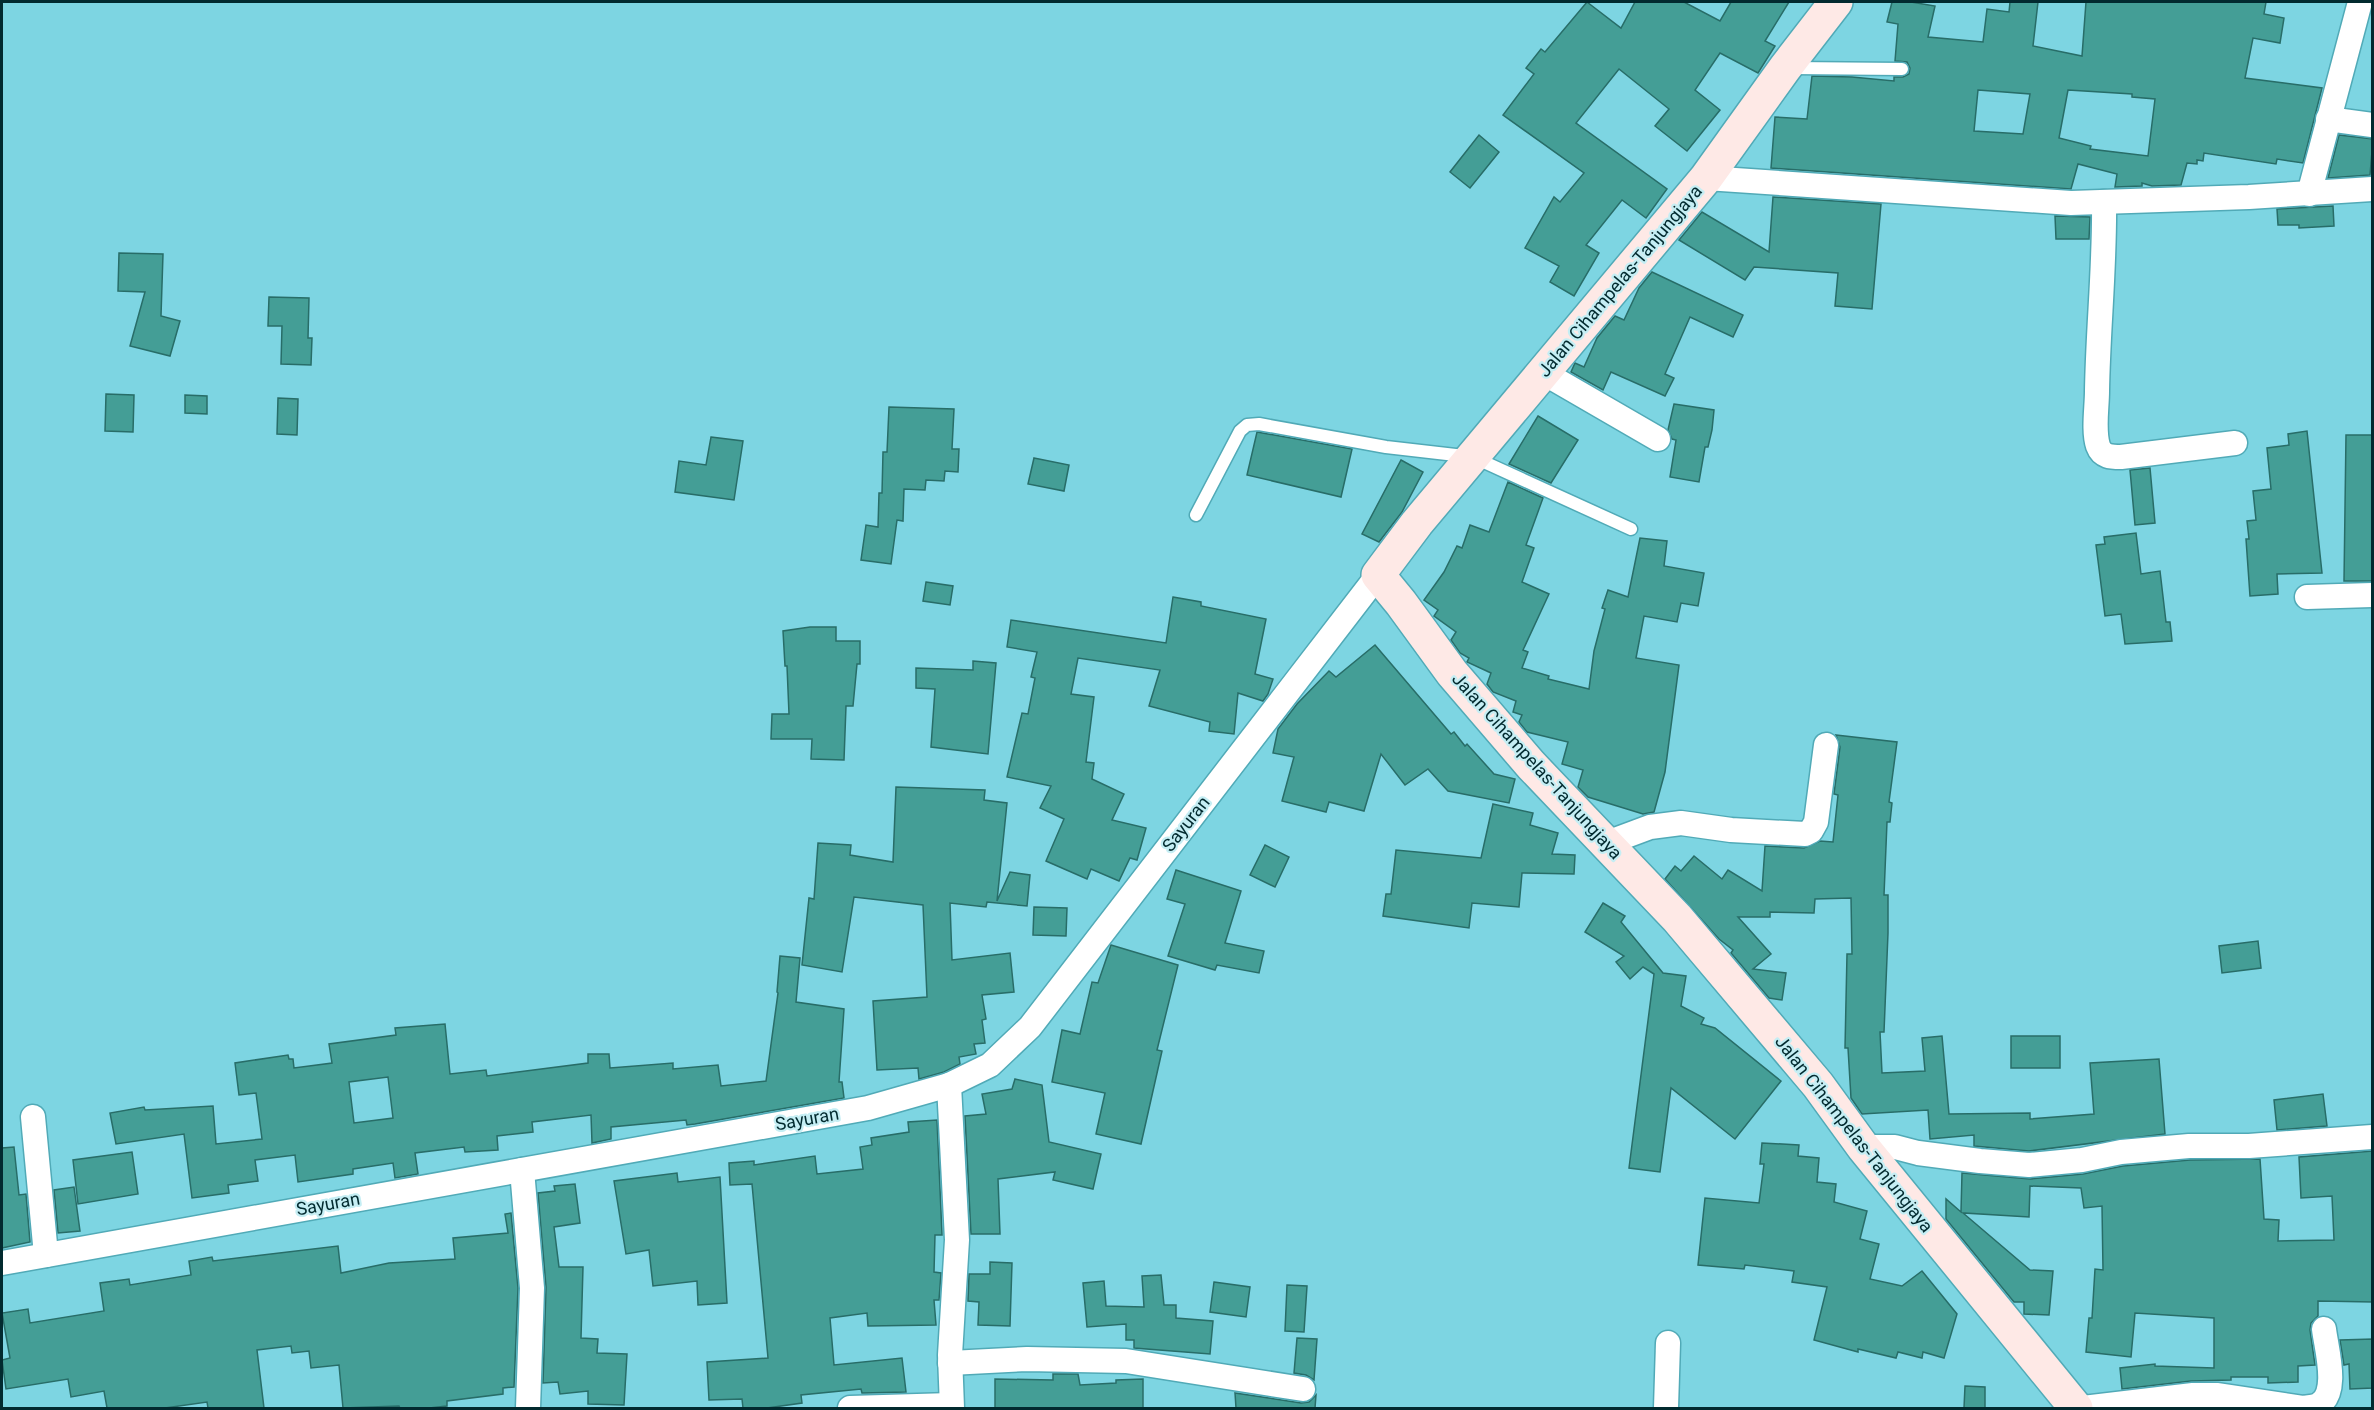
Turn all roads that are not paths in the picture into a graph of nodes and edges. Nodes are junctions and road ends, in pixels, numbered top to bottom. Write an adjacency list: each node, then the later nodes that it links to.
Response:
1 (1836, 2): 3 (main road, Jalan Cihampelas-Tanjungjaya)
2 (2360, 2): 5 (street)
3 (1785, 68): 4 (lane); 7 (main road, Jalan Cihampelas-Tanjungjaya)
4 (1902, 69)
5 (2328, 119): 6 (street); 9 (street)
6 (2373, 125)
7 (1706, 178): 10 (street); 11 (main road, Jalan Cihampelas-Tanjungjaya)
8 (2373, 189): 9 (street)
9 (2309, 194): 10 (street)
10 (2104, 202): 13 (street)
11 (1544, 374): 12 (street); 14 (main road, Jalan Cihampelas-Tanjungjaya)
12 (1658, 439)
13 (2235, 442)
14 (1473, 457): 15 (lane); 16 (lane); 17 (main road, Jalan Cihampelas-Tanjungjaya)
15 (1196, 515)
16 (1631, 529)
17 (1378, 575): 21 (main road, Jalan Cihampelas-Tanjungjaya); 22 (street, Sayuran)
18 (2373, 595): 19 (street)
19 (2307, 597)
20 (1826, 745): 21 (street)
21 (1607, 843): 25 (main road, Jalan Cihampelas-Tanjungjaya)
22 (949, 1085): 26 (street, Sayuran); 31 (street)
23 (33, 1117): 27 (street)
24 (2373, 1137): 25 (street)
25 (1863, 1147): 37 (main road, Jalan Cihampelas-Tanjungjaya)
26 (522, 1170): 27 (street, Sayuran); 34 (street)
27 (46, 1255): 28 (street, Sayuran)
28 (2, 1263)
29 (2324, 1329): 38 (street)
30 (1668, 1343): 36 (street)
31 (950, 1363): 32 (street); 33 (street)
32 (1303, 1389)
33 (951, 1407): 35 (street)
34 (528, 1408)
35 (850, 1408)
36 (1666, 1408)
37 (2076, 1408)
38 (2083, 1408)

